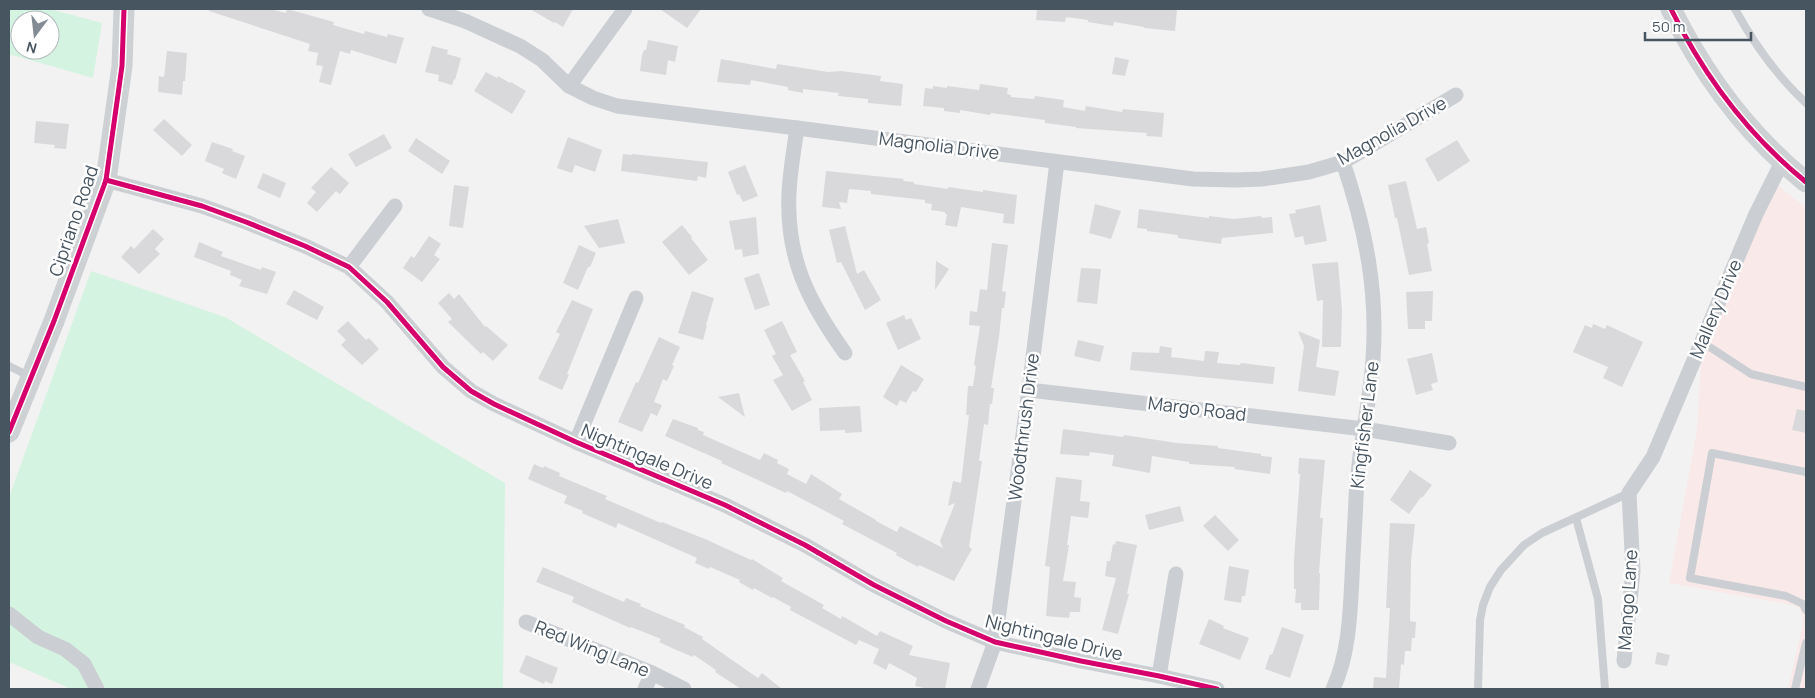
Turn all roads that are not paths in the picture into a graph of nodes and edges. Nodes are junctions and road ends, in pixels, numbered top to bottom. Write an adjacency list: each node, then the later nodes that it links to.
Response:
1 (124, 9): 13 (street, Cipriano Road)
2 (429, 9): 6 (street, Magnolia Drive)
3 (625, 9): 6 (street)
4 (1671, 9): 12 (street)
5 (1735, 9): 8 (lane)
6 (569, 86): 9 (street, Magnolia Drive)
7 (1456, 95): 11 (street, Magnolia Drive)
8 (1806, 103)
9 (797, 128): 10 (street, Magnolia Drive); 19 (street)
10 (1057, 162): 11 (street, Magnolia Drive); 23 (street, Woodthrush Drive)
11 (1343, 162): 25 (street, Kingfisher Lane)
12 (1782, 162): 14 (street); 18 (street, Mallery Drive)
13 (106, 180): 16 (street, Nightingale Drive); 21 (street, Cipriano Road)
14 (1806, 182)
15 (395, 206): 16 (street)
16 (349, 267): 26 (street, Nightingale Drive)
17 (636, 298): 26 (street)
18 (1702, 342): 22 (lane); 29 (street, Mallery Drive)
19 (845, 353)
20 (9, 366): 21 (lane)
21 (31, 377): 24 (street, Cipriano Road)
22 (1806, 387)
23 (1029, 390): 25 (street, Margo Road); 35 (street, Woodthrush Drive)
24 (11, 418)
25 (1364, 429): 27 (street, Margo Road); 45 (street, Kingfisher Lane)
26 (576, 442): 35 (street, Nightingale Drive)
27 (1449, 443)
28 (1806, 472): 32 (lane)
29 (1629, 493): 30 (lane); 37 (street, Mango Lane)
30 (1576, 518): 46 (lane); 47 (lane)
31 (1176, 574): 39 (street)
32 (1806, 610)
33 (9, 614): 40 (street)
34 (526, 622): 38 (street, Red Wing Lane)
35 (995, 642): 39 (street, Nightingale Drive); 43 (street, Woodthrush Drive)
36 (1806, 643): 48 (lane)
37 (1624, 660)
38 (652, 673): 41 (street); 42 (street, Red Wing Lane)
39 (1159, 676): 44 (street, Nightingale Drive)
40 (97, 689)
41 (645, 689)
42 (684, 689)
43 (978, 689)
44 (1217, 689)
45 (1334, 689)
46 (1478, 689)
47 (1605, 689)
48 (1796, 689)

